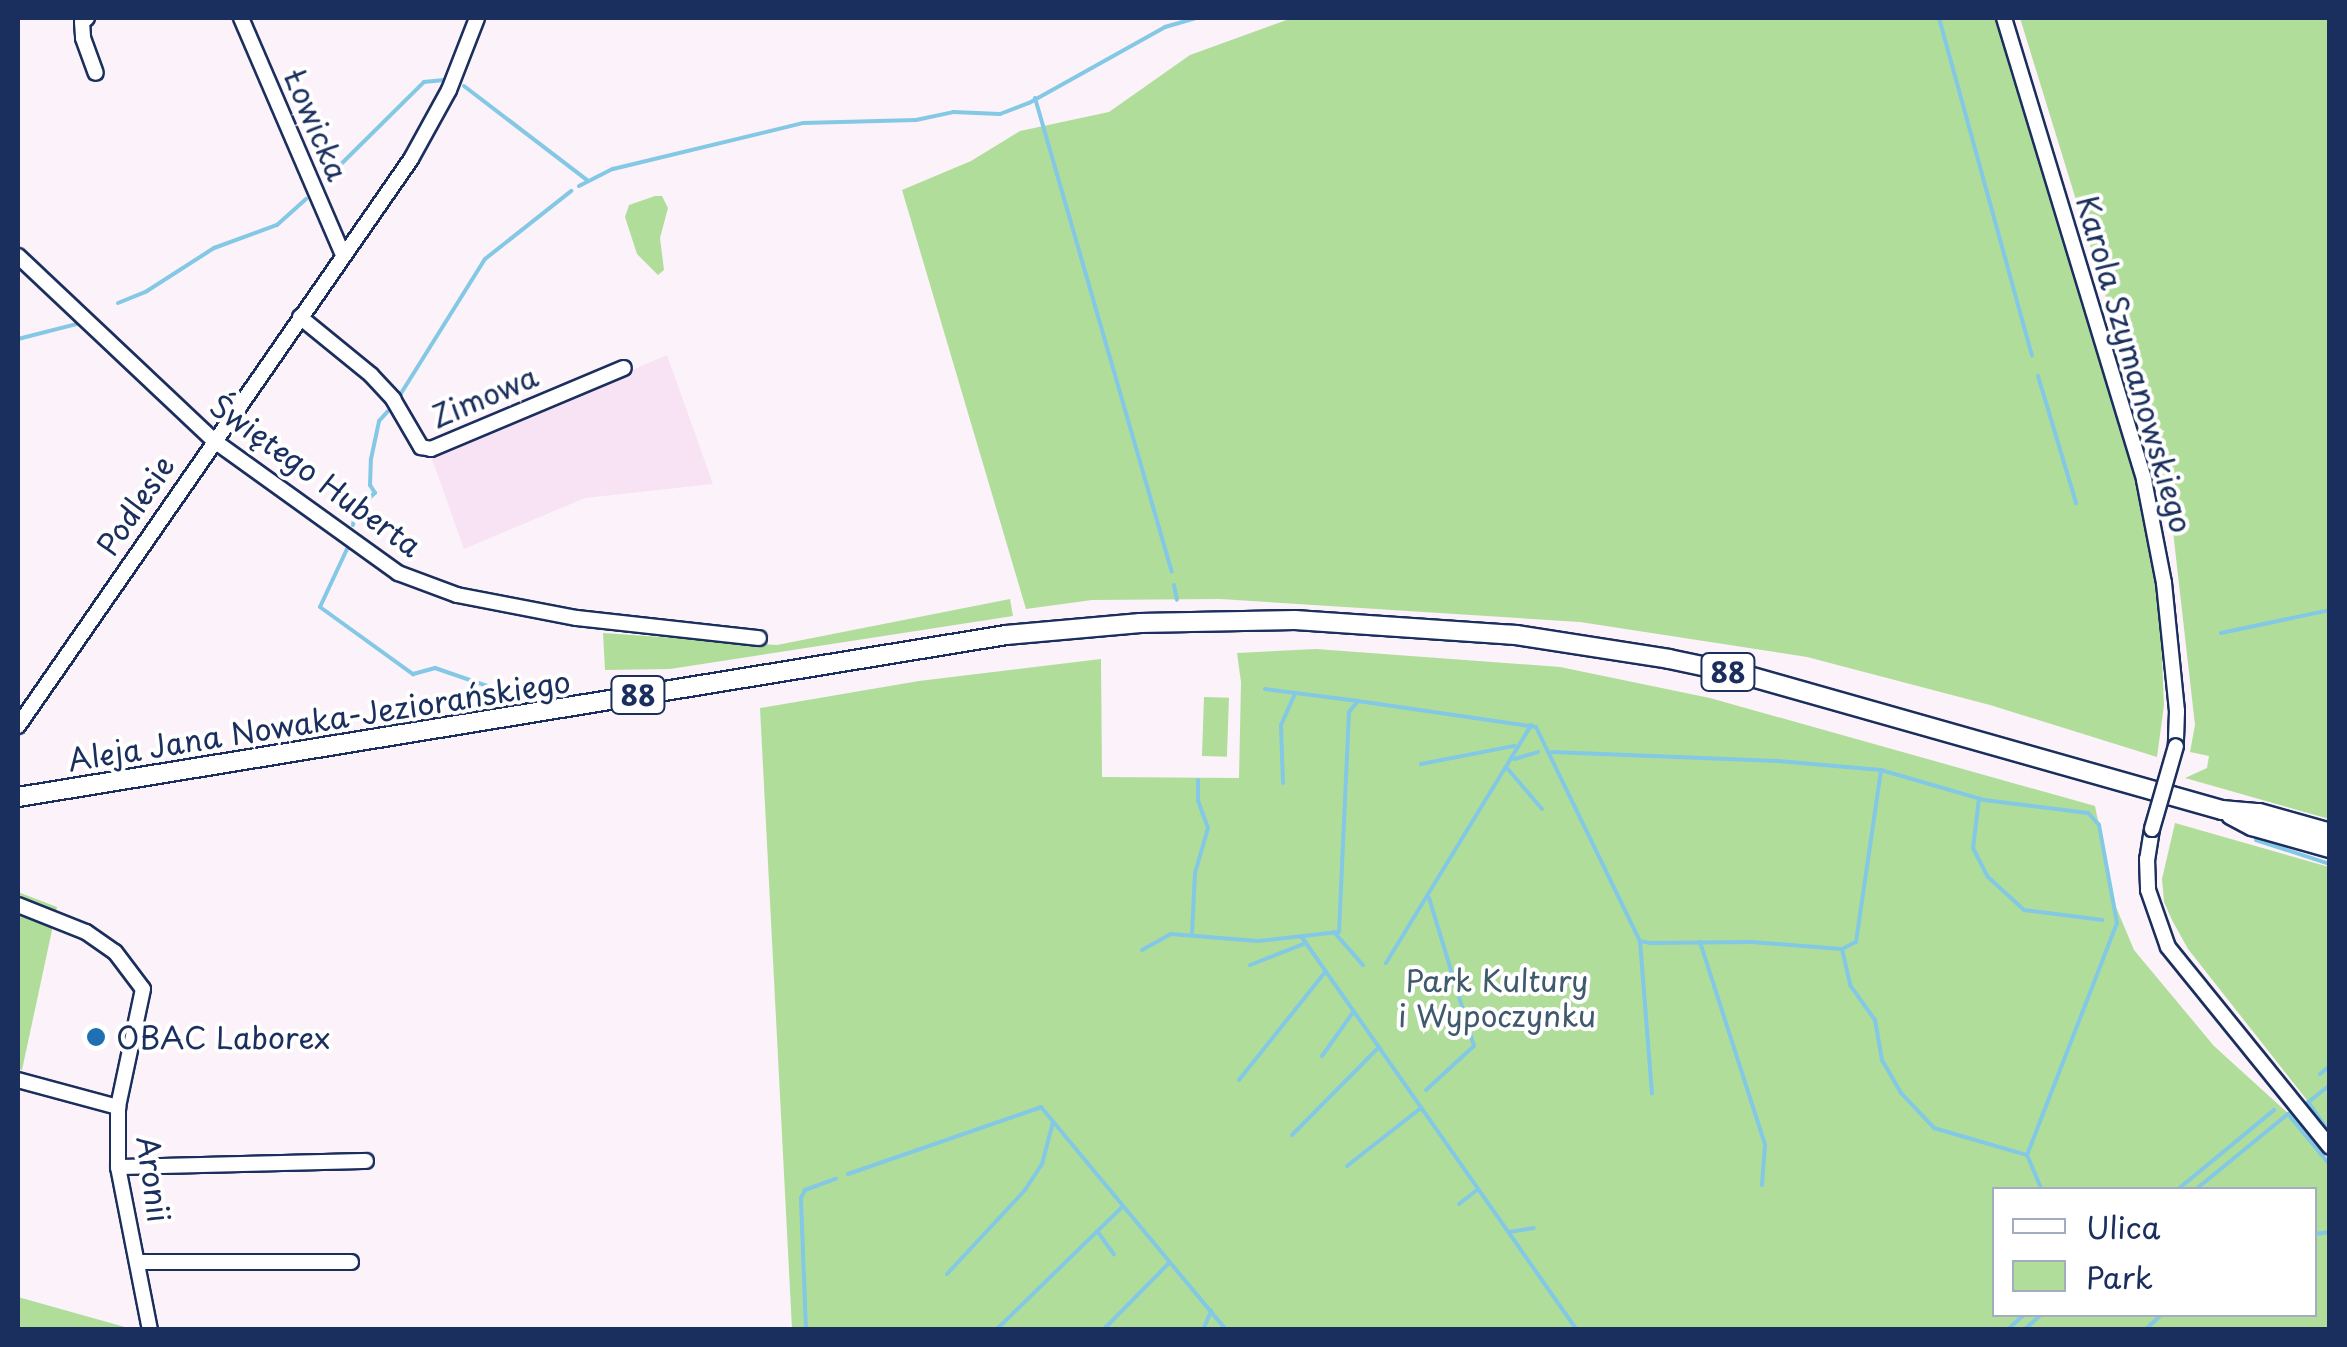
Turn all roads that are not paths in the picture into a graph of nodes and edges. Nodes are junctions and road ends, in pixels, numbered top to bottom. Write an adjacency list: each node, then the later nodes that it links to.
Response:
1 (87, 18): 5 (street)
2 (240, 18): 6 (street, Łowicka)
3 (477, 18): 6 (street, Podlesie)
4 (2004, 18): 20 (street, Karola Szymanowskiego, bridge)
5 (96, 73)
6 (344, 255): 8 (street, Podlesie)
7 (18, 256): 10 (street, Świętego Huberta)
8 (300, 317): 9 (street, Zimowa); 10 (street, Podlesie)
9 (624, 368)
10 (213, 440): 11 (street, Świętego Huberta); 12 (street, Podlesie)
11 (760, 638)
12 (18, 726)
13 (18, 797): 14 (main road, Aleja Jana Nowaka-Jeziorańskiego / 88)
14 (2222, 810): 15 (main road, Aleja Jana Nowaka-Jeziorańskiego / 88); 16 (main road, Aleja Jana Nowaka-Jeziorańskiego / 88)
15 (2330, 833)
16 (2330, 848)
17 (18, 905): 19 (street, Aronii)
18 (18, 1080): 19 (street)
19 (118, 1107): 22 (street, Aronii)
20 (2330, 1147)
21 (366, 1161): 22 (street)
22 (118, 1168): 23 (street, Aronii)
23 (140, 1262): 24 (street); 25 (street, Aronii)
24 (351, 1262)
25 (150, 1330)

